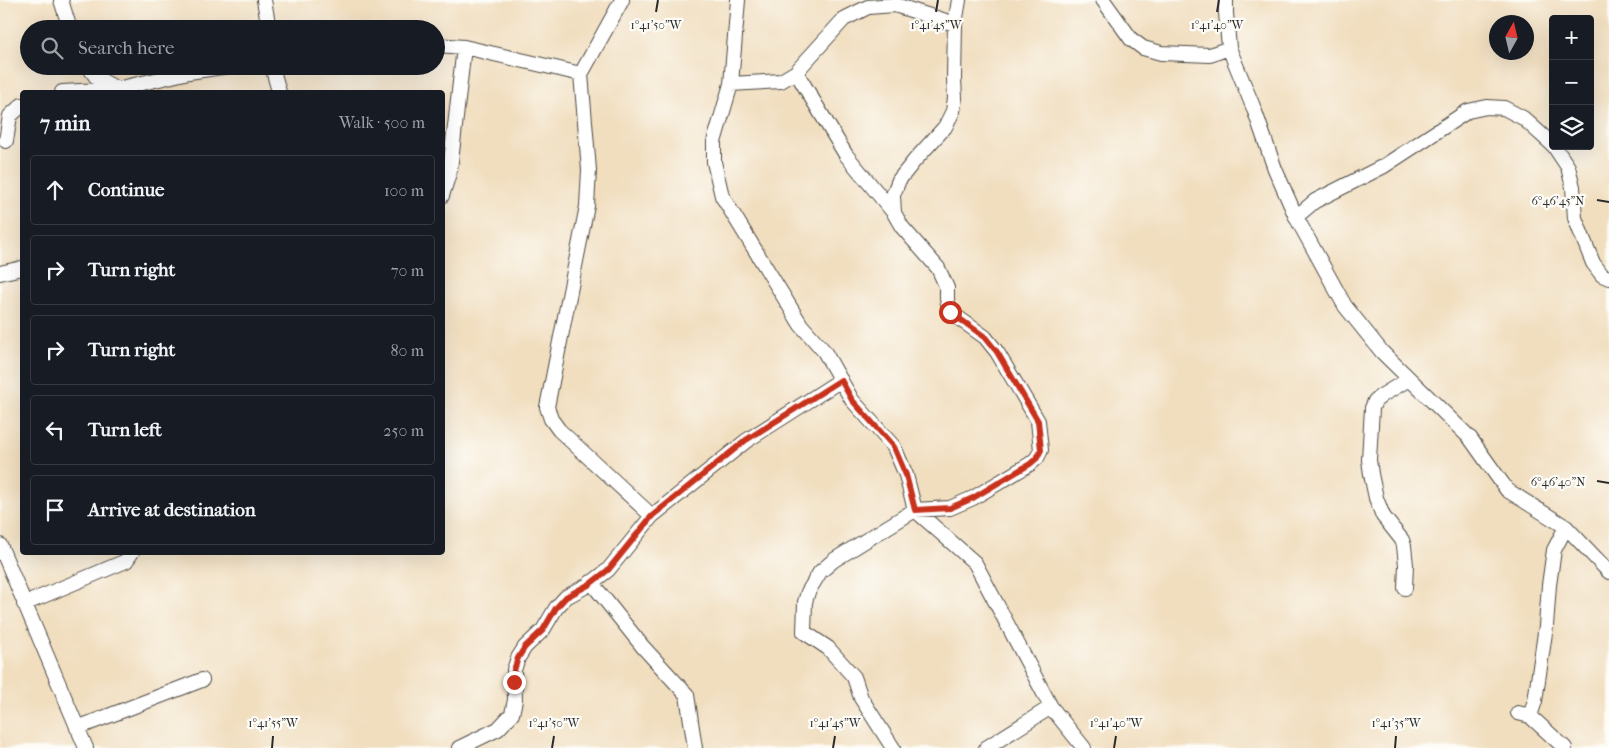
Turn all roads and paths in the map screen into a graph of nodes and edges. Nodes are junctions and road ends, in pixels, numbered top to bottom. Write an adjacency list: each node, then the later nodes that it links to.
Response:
1 (61, 0): 8 (street)
2 (264, 0): 9 (street)
3 (622, 0): 15 (street)
4 (738, 0): 19 (street)
5 (958, 0): 10 (street)
6 (1103, 0): 13 (street)
7 (1226, 0): 13 (street)
8 (67, 20)
9 (267, 20)
10 (955, 24): 14 (street); 28 (street)
11 (445, 46): 12 (street)
12 (464, 47): 15 (street); 27 (street)
13 (1229, 48): 29 (street)
14 (796, 72): 19 (street); 28 (street)
15 (581, 74): 36 (street)
16 (95, 75): 20 (street)
17 (176, 75): 20 (street)
18 (274, 75): 22 (street)
19 (731, 84): 34 (street)
20 (117, 89): 21 (street)
21 (99, 90)
22 (278, 90)
23 (20, 107): 24 (street)
24 (6, 141)
25 (1549, 142): 29 (street)
26 (1556, 150): 32 (street)
27 (445, 186)
28 (894, 214): 35 (street)
29 (1296, 217): 33 (street)
30 (20, 268): 31 (street)
31 (0, 272)
32 (1609, 278)
33 (1409, 379): 37 (street); 42 (street)
34 (841, 380): 35 (street); 36 (street)
35 (915, 510): 45 (street); 50 (street)
36 (652, 516): 41 (street)
37 (1566, 526): 40 (street); 53 (street)
38 (0, 545): 43 (street)
39 (130, 555): 43 (street)
40 (1609, 572)
41 (592, 582): 48 (street); 49 (street)
42 (1405, 588)
43 (24, 604): 46 (street)
44 (202, 680): 46 (street)
45 (1051, 707): 51 (street); 52 (street)
46 (77, 728): 47 (street)
47 (86, 748)
48 (460, 748)
49 (695, 748)
50 (893, 748)
51 (986, 748)
52 (1084, 748)
53 (1565, 748)

